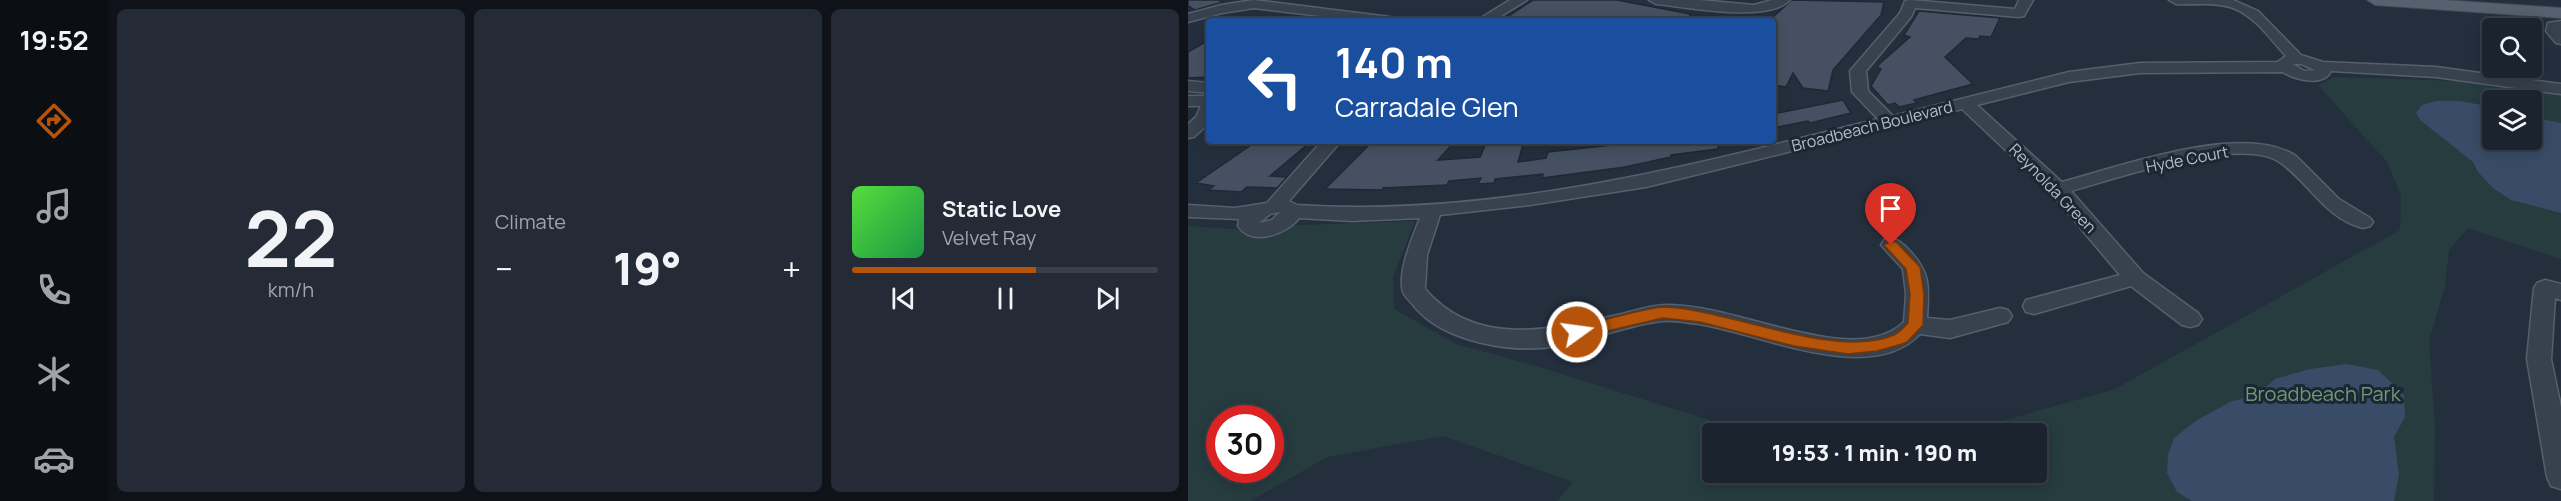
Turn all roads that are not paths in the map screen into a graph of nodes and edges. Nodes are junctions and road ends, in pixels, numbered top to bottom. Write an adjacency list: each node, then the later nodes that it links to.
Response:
1 (1511, 0): 17 (street)
2 (1520, 0): 18 (street)
3 (1656, 0): 11 (street)
4 (1783, 0): 11 (street)
5 (2026, 0): 30 (street)
6 (2176, 0): 22 (street)
7 (2375, 0): 13 (main road)
8 (2516, 0): 10 (main road)
9 (1246, 2): 12 (street); 14 (street)
10 (2561, 4)
11 (1754, 9): 19 (street)
12 (1338, 13): 15 (street); 16 (street)
13 (2561, 13)
14 (1188, 18)
15 (1329, 18)
16 (1370, 18)
17 (1480, 18)
18 (1488, 18)
19 (1762, 18)
20 (2561, 25): 21 (street)
21 (2561, 40)
22 (2291, 63): 25 (street); 28 (street, Broadbeach Boulevard)
23 (1188, 86): 24 (street)
24 (1206, 88)
25 (2561, 89)
26 (1188, 101): 27 (street)
27 (1206, 101)
28 (1966, 103): 30 (street, Broadbeach Boulevard); 34 (street, Reynolda Green)
29 (1206, 114): 31 (street)
30 (1889, 121): 37 (street, Broadbeach Boulevard)
31 (1188, 133)
32 (1330, 144): 36 (street)
33 (1343, 144): 36 (street)
34 (2058, 189): 39 (street, Hyde Court); 41 (street, Reynolda Green)
35 (1188, 211): 36 (street, Broadbeach Boulevard)
36 (1282, 211): 37 (street, Broadbeach Boulevard); 38 (street)
37 (1432, 211): 46 (street)
38 (1188, 221)
39 (2363, 222)
40 (1891, 245): 46 (street)
41 (2135, 278): 43 (street); 45 (street, Reynolda Green)
42 (2553, 290): 47 (street)
43 (2034, 306)
44 (2000, 316): 46 (street)
45 (2190, 319)
46 (1915, 325)
47 (2561, 477)

